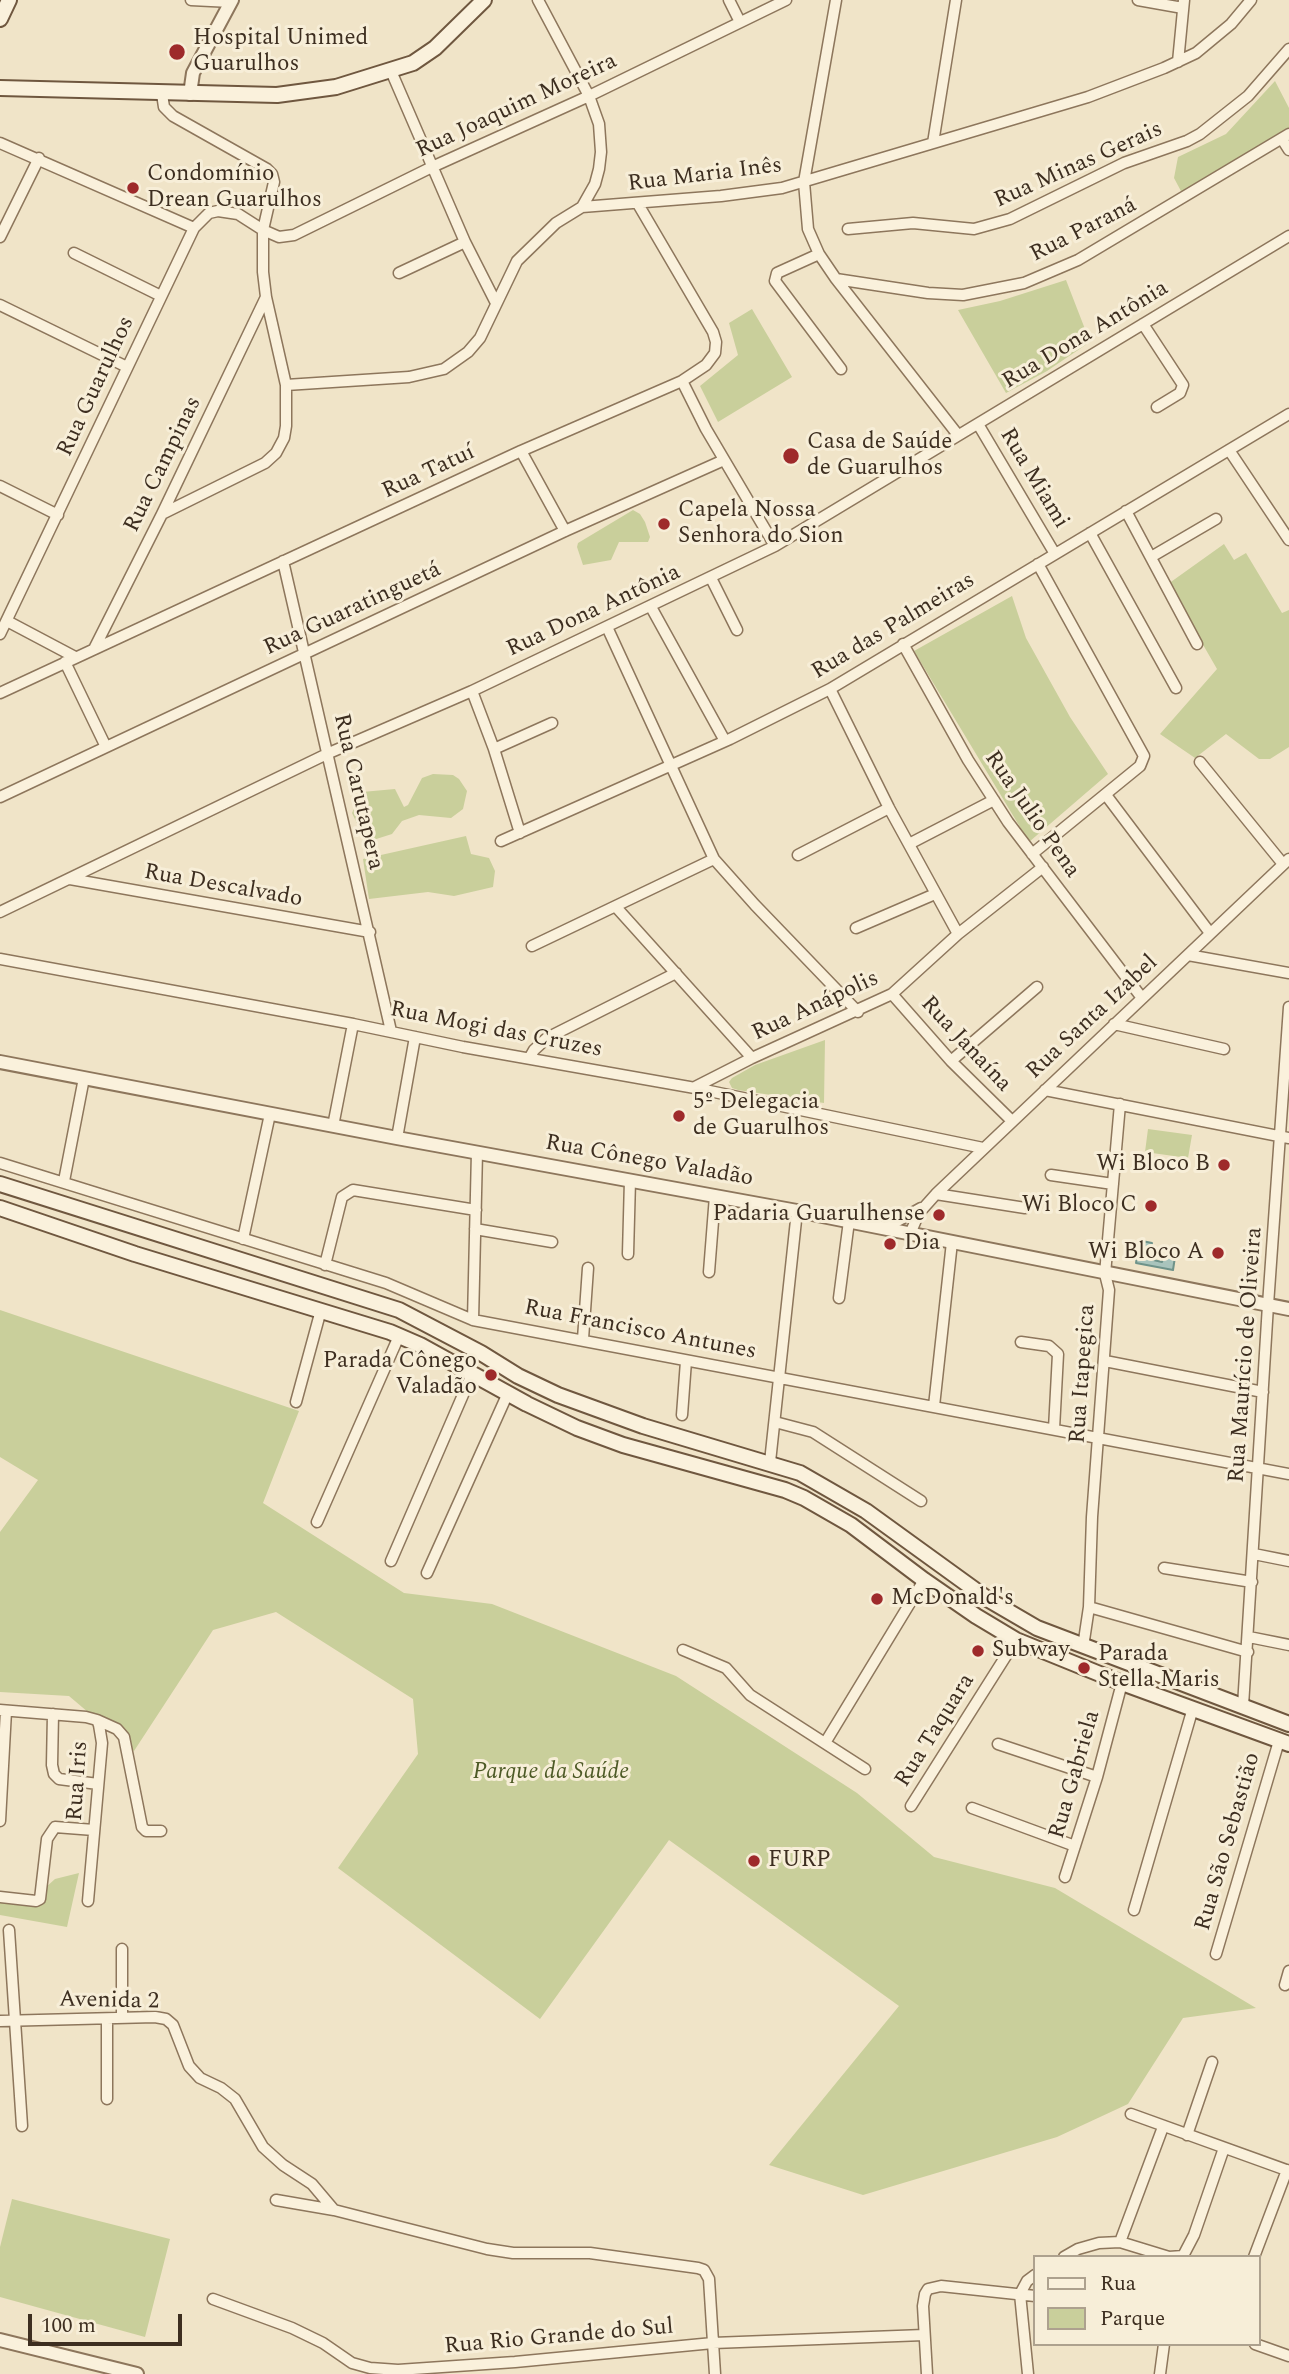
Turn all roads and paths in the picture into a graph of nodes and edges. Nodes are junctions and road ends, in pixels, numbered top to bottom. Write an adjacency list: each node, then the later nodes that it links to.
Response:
1 (191, 0): 11 (street)
2 (484, 0): 17 (main road)
3 (538, 0): 21 (street)
4 (729, 0): 14 (street)
5 (786, 0): 14 (street, Rua Joaquim Moreira)
6 (836, 0): 28 (street)
7 (956, 0): 24 (street)
8 (1138, 0): 12 (street)
9 (1251, 0): 16 (street, Rua Maria Inês)
10 (7, 1): 13 (main road)
11 (232, 1): 20 (street)
12 (1184, 4): 16 (street)
13 (0, 19)
14 (740, 22): 21 (street, Rua Joaquim Moreira)
15 (1289, 49): 32 (street, Rua Minas Gerais)
16 (1178, 62): 24 (street, Rua Maria Inês)
17 (391, 71): 20 (main road); 27 (street)
18 (0, 88): 19 (main road)
19 (162, 94): 20 (main road); 33 (street)
20 (190, 94)
21 (589, 96): 27 (street, Rua Joaquim Moreira); 30 (street)
22 (1286, 137): 25 (street); 40 (street, Rua Paraná)
23 (0, 143): 26 (street)
24 (933, 143): 28 (street, Rua Maria Inês)
25 (1289, 150)
26 (39, 158): 31 (street); 35 (street)
27 (432, 167): 33 (street, Rua Joaquim Moreira); 36 (street)
28 (804, 182): 29 (street, Rua Maria Inês); 38 (street)
29 (638, 204): 30 (street, Rua Maria Inês); 48 (street, Rua Tatuí)
30 (582, 207): 43 (street, Rua Maria Inês)
31 (194, 228): 33 (street); 41 (street, Rua Guarulhos)
32 (848, 229)
33 (263, 230): 42 (street)
34 (1289, 236): 45 (street, Rua Dona Antônia)
35 (0, 237)
36 (465, 242): 39 (street); 43 (street)
37 (74, 253): 41 (street)
38 (819, 254): 40 (street); 47 (street)
39 (399, 273)
40 (836, 279): 53 (street)
41 (161, 296): 46 (street, Rua Guarulhos)
42 (266, 297): 49 (street); 59 (street, Rua Campinas)
43 (496, 303): 49 (street, Rua Maria Inês)
44 (0, 305): 46 (street)
45 (1143, 324): 50 (street); 52 (street, Rua Dona Antônia)
46 (127, 367): 60 (street, Rua Guarulhos)
47 (841, 369)
48 (682, 380): 55 (street, Rua Tatuí); 56 (street)
49 (286, 385): 59 (street)
50 (1157, 407)
51 (1289, 414): 54 (street, Rua das Palmeiras)
52 (978, 424): 53 (street, Rua Dona Antônia); 66 (street, Rua Miami)
53 (958, 435): 65 (street, Rua Dona Antônia)
54 (1229, 450): 58 (street, Rua das Palmeiras); 64 (street)
55 (521, 451): 62 (street); 68 (street, Rua Tatuí)
56 (724, 460): 62 (street, Rua Guaratinguetá); 65 (street)
57 (0, 486): 60 (street)
58 (1126, 511): 63 (street, Rua das Palmeiras); 67 (street)
59 (162, 514): 78 (street, Rua Campinas)
60 (58, 515): 72 (street, Rua Guarulhos)
61 (1216, 519): 67 (street)
62 (565, 531): 79 (street, Rua Guaratinguetá)
63 (1090, 533): 66 (street, Rua das Palmeiras); 82 (street)
64 (1289, 540)
65 (775, 546): 70 (street, Rua Dona Antônia)
66 (1055, 554): 69 (street, Rua das Palmeiras)
67 (1151, 557): 77 (street)
68 (284, 561): 78 (street, Rua Tatuí); 79 (street, Rua Carutapera)
69 (1038, 564): 76 (street, Rua das Palmeiras); 93 (street)
70 (711, 578): 71 (street, Rua Dona Antônia); 74 (street)
71 (651, 607): 73 (street, Rua Dona Antônia); 87 (street)
72 (6, 621): 75 (street, Rua Guarulhos); 80 (street)
73 (607, 627): 84 (street, Rua Dona Antônia); 92 (street)
74 (737, 629)
75 (0, 634)
76 (903, 644): 83 (street, Rua das Palmeiras); 95 (street, Rua Julio Pena)
77 (1197, 644)
78 (93, 649): 80 (street, Rua Tatuí)
79 (306, 653): 88 (street, Rua Guaratinguetá); 90 (street, Rua Carutapera)
80 (75, 657): 81 (street, Rua Tatuí)
81 (65, 662): 85 (street, Rua Tatuí); 88 (street)
82 (1176, 688)
83 (830, 689): 87 (street, Rua das Palmeiras); 96 (street)
84 (472, 691): 89 (street); 90 (street, Rua Dona Antônia)
85 (0, 692)
86 (552, 723): 89 (street)
87 (725, 741): 92 (street, Rua das Palmeiras)
88 (106, 747): 94 (street, Rua Guaratinguetá)
89 (494, 750): 97 (street)
90 (329, 753): 105 (street, Rua Dona Antônia); 110 (street, Rua Carutapera)
91 (1200, 762): 103 (street)
92 (670, 766): 97 (street, Rua das Palmeiras); 102 (street)
93 (1105, 795): 100 (street); 111 (street)
94 (0, 797)
95 (994, 800): 99 (street); 100 (street, Rua Julio Pena)
96 (889, 808): 99 (street); 101 (street)
97 (520, 833): 98 (street, Rua das Palmeiras)
98 (501, 841)
99 (909, 844): 106 (street)
100 (1032, 854): 104 (street, Rua Julio Pena)
101 (798, 855)
102 (714, 859): 107 (street); 122 (street)
103 (1286, 861): 111 (street, Rua Santa Izabel)
104 (1043, 867): 112 (street, Rua Anápolis); 120 (street, Rua Julio Pena)
105 (70, 879): 108 (street, Rua Dona Antônia); 110 (street, Rua Descalvado)
106 (935, 894): 109 (street); 112 (street)
107 (616, 907): 113 (street); 116 (street)
108 (0, 912)
109 (856, 928)
110 (370, 932): 125 (street, Rua Carutapera)
111 (1210, 933): 114 (street, Rua Santa Izabel)
112 (958, 934): 119 (street, Rua Anápolis)
113 (532, 946)
114 (1188, 955): 117 (street); 120 (street, Rua Santa Izabel)
115 (0, 959): 123 (street, Rua Mogi das Cruzes)
116 (676, 973): 128 (street); 129 (street)
117 (1289, 973)
118 (1037, 988): 130 (street)
119 (892, 994): 122 (street, Rua Anápolis); 130 (street, Rua Janaína)
120 (1142, 998): 124 (street, Rua Santa Izabel)
121 (1289, 1007): 139 (street, Rua Maurício de Oliveira)
122 (858, 1012): 129 (street, Rua Anápolis)
123 (353, 1024): 125 (street, Rua Mogi das Cruzes); 138 (street)
124 (1114, 1024): 127 (street); 134 (street, Rua Santa Izabel)
125 (391, 1031): 126 (street, Rua Mogi das Cruzes)
126 (415, 1037): 128 (street, Rua Mogi das Cruzes); 140 (street)
127 (1224, 1049)
128 (530, 1057): 133 (street, Rua Mogi das Cruzes)
129 (752, 1058): 133 (street, Rua Anápolis)
130 (951, 1061): 137 (street, Rua Janaína)
131 (0, 1062): 132 (street, Rua Cônego Valadão)
132 (85, 1078): 136 (street, Rua Cônego Valadão); 146 (street)
133 (695, 1088): 141 (street, Rua Mogi das Cruzes)
134 (1045, 1090): 135 (street); 137 (street, Rua Santa Izabel)
135 (1120, 1104): 139 (street); 148 (street, Rua Itapegica)
136 (270, 1114): 138 (street, Rua Cônego Valadão); 160 (street)
137 (1012, 1121): 141 (street, Rua Santa Izabel)
138 (333, 1126): 140 (street, Rua Cônego Valadão)
139 (1285, 1137): 171 (street, Rua Maurício de Oliveira)
140 (397, 1138): 142 (street, Rua Cônego Valadão)
141 (983, 1148): 149 (street, Rua Santa Izabel)
142 (477, 1153): 145 (street, Rua Cônego Valadão); 154 (street)
143 (0, 1163): 146 (street, Rua Francisco Antunes)
144 (1051, 1175): 148 (street)
145 (630, 1180): 150 (street, Rua Cônego Valadão); 163 (street)
146 (64, 1181): 160 (street, Rua Francisco Antunes)
147 (0, 1184): 164 (main road)
148 (1113, 1184): 168 (street, Rua Itapegica)
149 (936, 1195): 151 (street, Rua Santa Izabel); 153 (street)
150 (715, 1196): 155 (street, Rua Cônego Valadão); 167 (street)
151 (925, 1206): 157 (street, Rua Santa Izabel); 159 (street, Rua Santa Izabel)
152 (0, 1208): 169 (main road)
153 (1025, 1208)
154 (476, 1210): 158 (street); 165 (street)
155 (797, 1211): 156 (street, Rua Cônego Valadão); 181 (street)
156 (849, 1221): 157 (street, Rua Cônego Valadão); 170 (street)
157 (885, 1228): 159 (street, Rua Cônego Valadão)
158 (475, 1229): 161 (street); 174 (street)
159 (910, 1234): 162 (street, Rua Cônego Valadão)
160 (243, 1239): 165 (street, Rua Francisco Antunes)
161 (552, 1242)
162 (953, 1242): 168 (street, Rua Cônego Valadão); 185 (street)
163 (628, 1254)
164 (235, 1257): 169 (main road); 190 (main road)
165 (325, 1265): 174 (street, Rua Francisco Antunes)
166 (588, 1268): 176 (street)
167 (709, 1272)
168 (1105, 1273): 171 (street, Rua Cônego Valadão); 179 (street, Rua Itapegica)
169 (227, 1282): 173 (main road)
170 (839, 1298)
171 (1268, 1305): 172 (street, Rua Cônego Valadão); 182 (street, Rua Maurício de Oliveira)
172 (1289, 1309)
173 (321, 1310): 175 (main road); 184 (street)
174 (473, 1320): 176 (street, Rua Francisco Antunes)
175 (399, 1336): 180 (main road); 194 (street)
176 (583, 1339): 178 (street, Rua Francisco Antunes)
177 (1021, 1342): 188 (street)
178 (686, 1361): 181 (street, Rua Francisco Antunes); 186 (street)
179 (1105, 1361): 182 (street); 189 (street, Rua Itapegica)
180 (472, 1374): 183 (main road); 196 (street)
181 (779, 1376): 185 (street, Rua Francisco Antunes); 187 (street)
182 (1263, 1392): 191 (street, Rua Maurício de Oliveira)
183 (508, 1393): 199 (street); 200 (main road)
184 (296, 1402)
185 (934, 1406): 188 (street, Rua Francisco Antunes)
186 (682, 1415)
187 (775, 1422): 190 (street); 193 (street)
188 (1054, 1429): 189 (street, Rua Francisco Antunes)
189 (1099, 1436): 191 (street, Rua Francisco Antunes); 202 (street, Rua Itapegica)
190 (770, 1462): 206 (main road)
191 (1259, 1468): 192 (street, Rua Francisco Antunes); 195 (street, Rua Maurício de Oliveira)
192 (1289, 1474)
193 (920, 1502)
194 (317, 1522)
195 (1254, 1554): 197 (street); 201 (street, Rua Maurício de Oliveira)
196 (391, 1561)
197 (1289, 1561)
198 (1164, 1568): 201 (street)
199 (427, 1573)
200 (924, 1580): 204 (main road); 217 (street)
201 (1252, 1582): 203 (street, Rua Maurício de Oliveira)
202 (1089, 1607): 206 (street, Rua Itapegica); 208 (street)
203 (1249, 1636): 205 (street); 208 (street, Rua Maurício de Oliveira)
204 (1016, 1640): 209 (main road); 223 (street, Rua Taquara)
205 (1289, 1644)
206 (1083, 1647): 210 (main road)
207 (683, 1650): 217 (street)
208 (1248, 1652): 210 (street, Rua Maurício de Oliveira)
209 (1122, 1683): 211 (main road); 220 (street, Rua Gabriela)
210 (1244, 1706): 215 (main road)
211 (1193, 1709): 216 (main road); 232 (street)
212 (3, 1711): 213 (street, Rua Iris); 222 (street)
213 (53, 1714): 214 (street, Rua Iris); 221 (street)
214 (97, 1720): 221 (street, Rua Iris); 227 (street)
215 (1289, 1724)
216 (1284, 1742): 235 (street, Rua São Sebastião)
217 (825, 1743): 219 (street)
218 (998, 1744): 220 (street)
219 (865, 1769)
220 (1097, 1777): 228 (street, Rua Gabriela)
221 (98, 1784): 226 (street, Rua Iris)
222 (1, 1804): 225 (street)
223 (911, 1807)
224 (972, 1808): 228 (street)
225 (0, 1821)
226 (94, 1830): 230 (street); 231 (street, Rua Iris)
227 (161, 1831)
228 (1075, 1846): 229 (street, Rua Gabriela)
229 (1065, 1877)
230 (0, 1897)
231 (88, 1901)
232 (1134, 1910)
233 (9, 1930): 241 (street)
234 (122, 1949): 238 (street)
235 (1216, 1954)
236 (1289, 1971): 237 (street)
237 (1285, 1985)
238 (122, 2018): 239 (street, Avenida 2); 251 (street, Avenida 2)
239 (107, 2019): 241 (street, Avenida 2); 243 (street)
240 (0, 2021): 241 (street, Avenida 2)
241 (15, 2021): 245 (street)
242 (1212, 2062): 247 (street)
243 (107, 2099)
244 (1131, 2114): 246 (street)
245 (22, 2126)
246 (1163, 2127): 247 (street); 252 (street)
247 (1187, 2135): 248 (street)
248 (1224, 2148): 249 (street); 255 (street)
249 (1288, 2171): 256 (street)
250 (276, 2200): 251 (street)
251 (334, 2210): 263 (street)
252 (1119, 2242): 253 (street); 254 (street)
253 (1068, 2255)
254 (1162, 2255)
255 (1184, 2255)
256 (1255, 2255)
257 (1034, 2276): 258 (street)
258 (1020, 2294): 259 (street); 261 (street); 272 (street)
259 (1034, 2296)
260 (213, 2298): 268 (street, Rua Rio Grande do Sul)
261 (924, 2335): 263 (street, Rua Rio Grande do Sul); 271 (street)
262 (0, 2340): 267 (street)
263 (713, 2343): 268 (street, Rua Rio Grande do Sul); 270 (street)
264 (1164, 2346): 273 (street)
265 (1261, 2346): 266 (street)
266 (1289, 2356)
267 (111, 2371): 269 (street)
268 (425, 2372)
269 (137, 2374)
270 (715, 2374)
271 (927, 2374)
272 (1028, 2374)
273 (1160, 2374)

